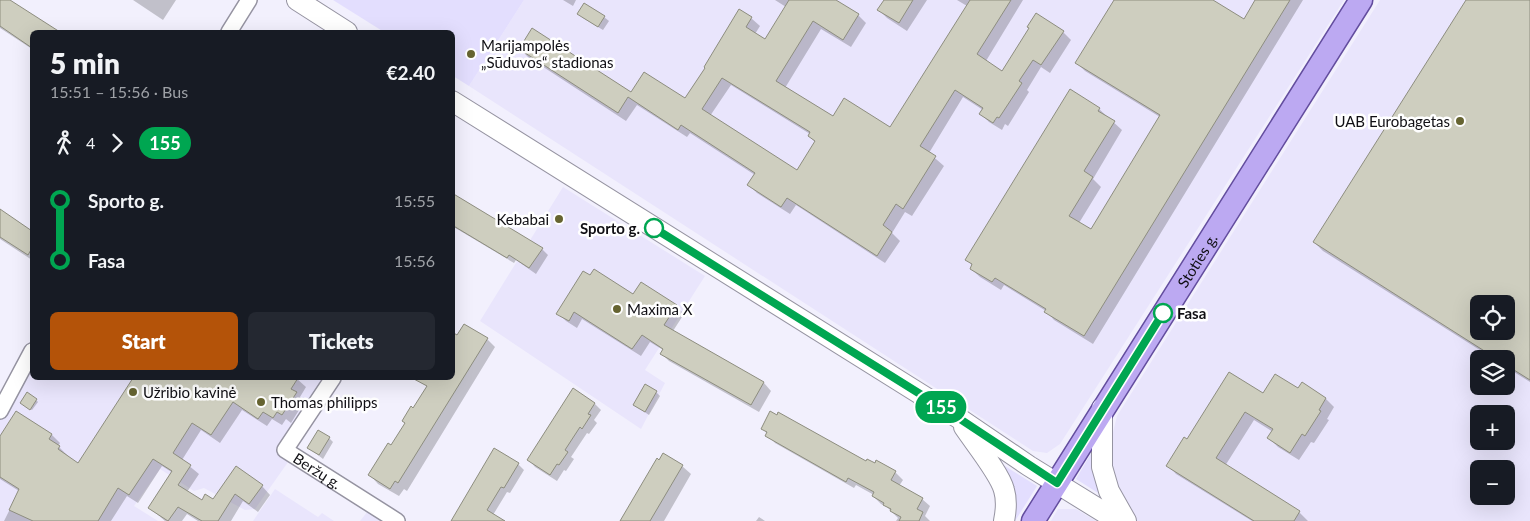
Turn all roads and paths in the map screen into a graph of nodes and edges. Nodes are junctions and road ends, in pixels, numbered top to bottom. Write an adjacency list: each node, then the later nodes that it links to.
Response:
1 (249, 0): 4 (street)
2 (297, 0): 5 (street)
3 (1361, 0): 9 (main road, Stoties g.)
4 (230, 30)
5 (344, 30)
6 (455, 103): 11 (street)
7 (30, 355): 10 (street)
8 (332, 380): 13 (street, Beržų g.)
9 (1102, 408): 12 (main road, Stoties g.); 17 (street)
10 (0, 411)
11 (957, 417): 12 (street); 14 (street)
12 (1057, 483): 15 (main road, Stoties g.); 16 (street)
13 (397, 521)
14 (1004, 521)
15 (1033, 521)
16 (1118, 521)
17 (1126, 521)

